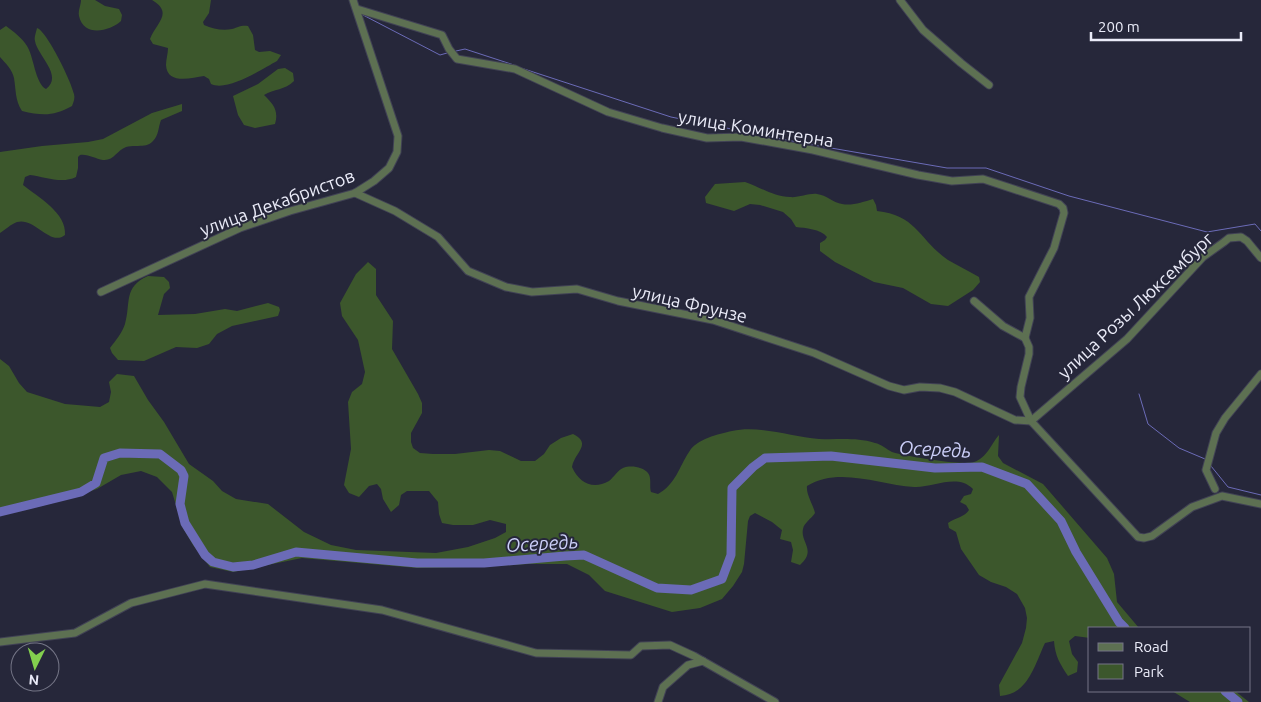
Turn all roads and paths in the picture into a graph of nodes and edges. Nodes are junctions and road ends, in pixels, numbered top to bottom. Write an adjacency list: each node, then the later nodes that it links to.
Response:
1 (353, 0): 3 (street, улица Декабристов)
2 (900, 0): 4 (street)
3 (357, 9): 5 (street, улица Декабристов); 9 (street, улица Коминтерна)
4 (989, 85)
5 (355, 193): 7 (street, улица Декабристов); 11 (street, улица Фрунзе)
6 (1261, 258): 11 (street, улица Розы Люксембург)
7 (101, 292)
8 (974, 300): 9 (street)
9 (1025, 338): 11 (street, улица Розы Люксембург)
10 (1261, 374): 12 (street)
11 (1031, 421): 13 (street, улица Розы Люксембург)
12 (1215, 489)
13 (1261, 504)
14 (0, 642): 15 (street)
15 (703, 661): 16 (street); 17 (street)
16 (658, 702)
17 (775, 702)

